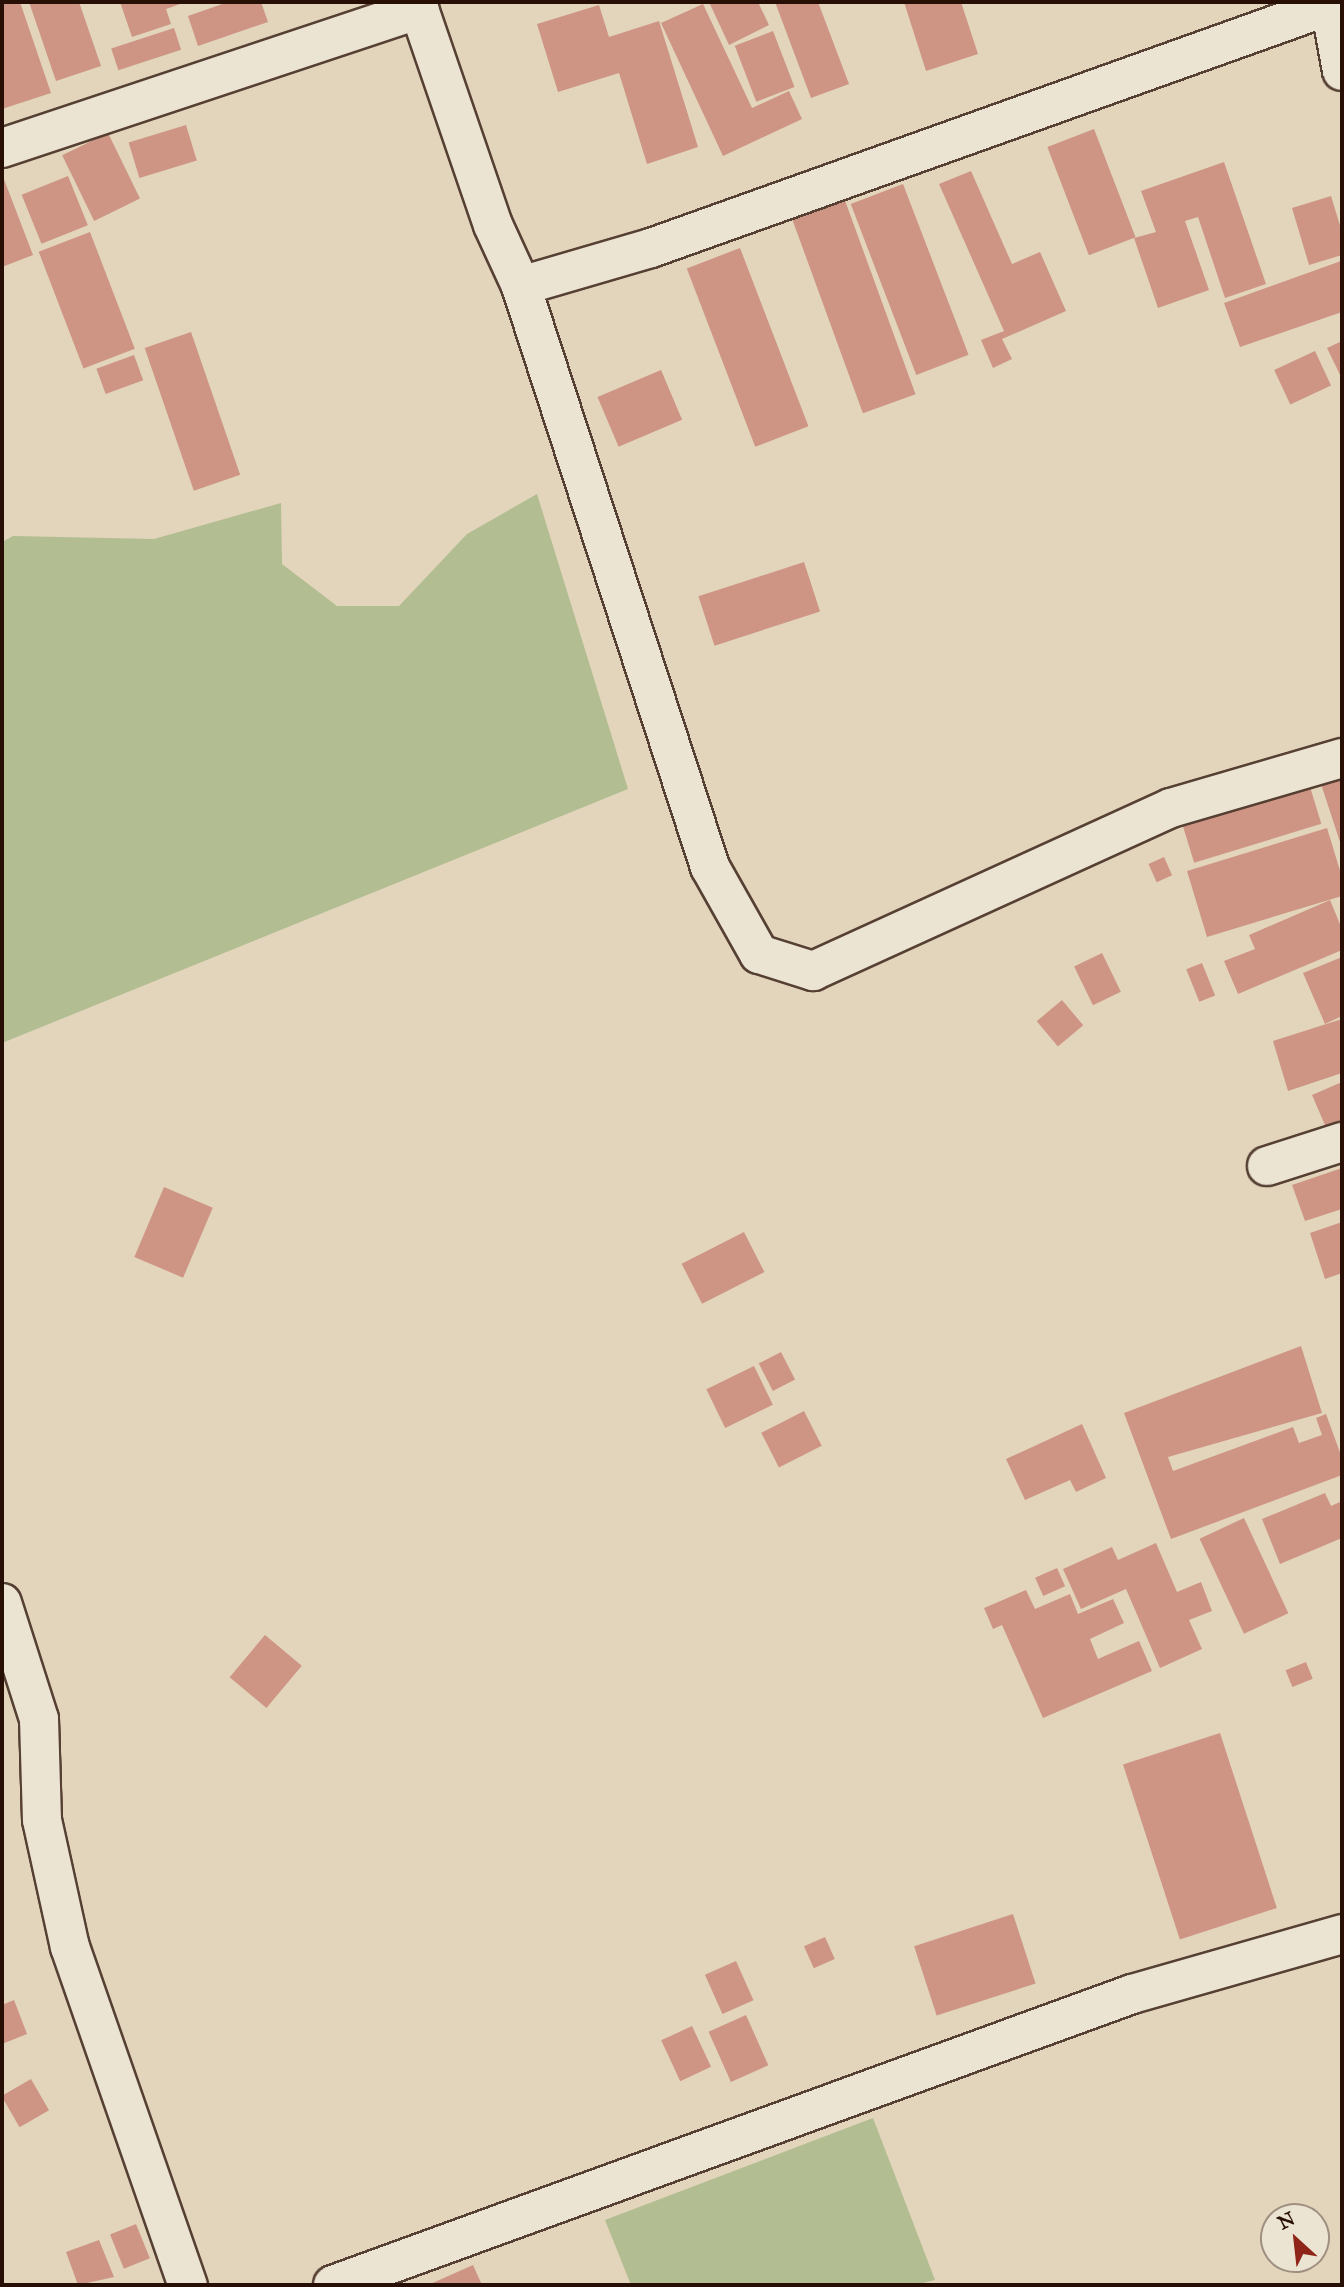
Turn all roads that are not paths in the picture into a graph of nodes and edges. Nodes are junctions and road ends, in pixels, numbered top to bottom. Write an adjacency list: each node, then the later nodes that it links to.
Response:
1 (1335, 3): 3 (street); 5 (street)
2 (418, 6): 4 (street); 5 (street)
3 (1342, 71)
4 (2, 148)
5 (521, 286): 6 (street)
6 (1342, 758)
7 (1342, 1142): 8 (street)
8 (1267, 1166)
9 (2, 1603): 11 (street)
10 (1342, 1934): 12 (street)
11 (188, 2285)
12 (333, 2285)

